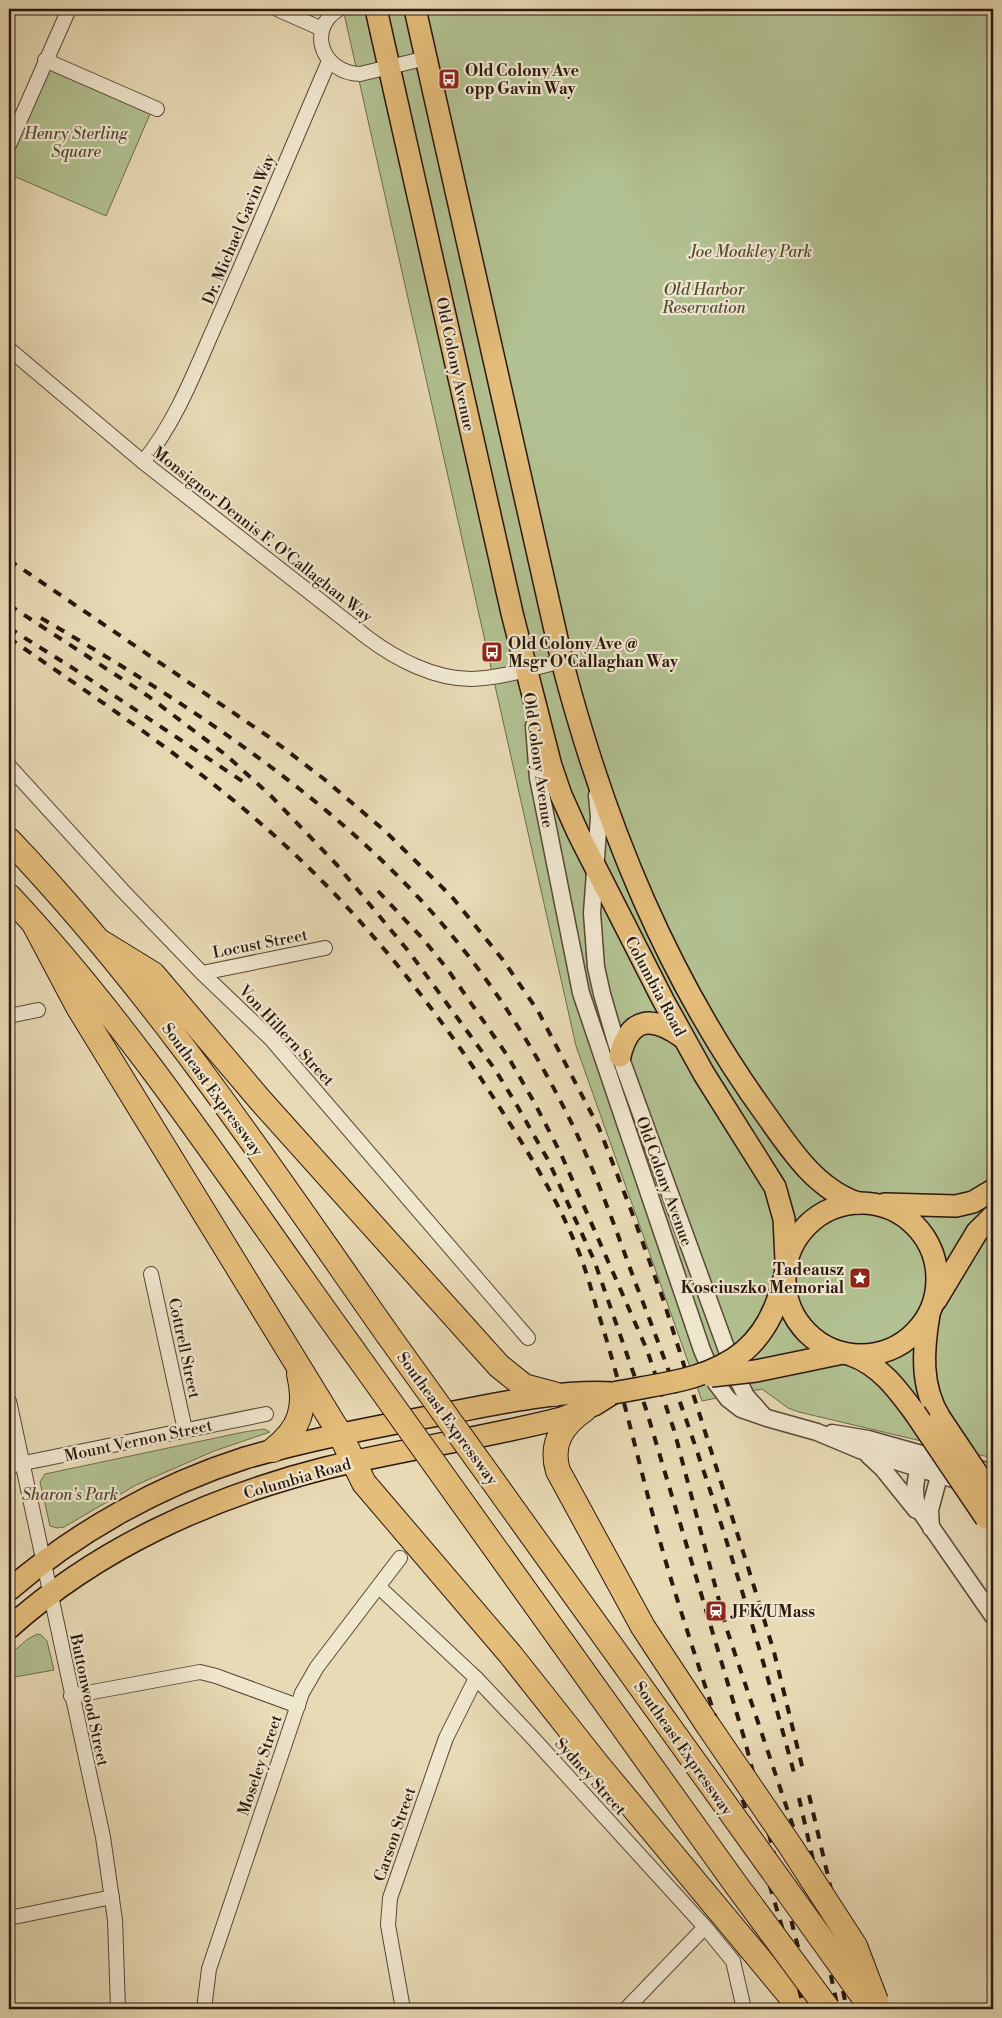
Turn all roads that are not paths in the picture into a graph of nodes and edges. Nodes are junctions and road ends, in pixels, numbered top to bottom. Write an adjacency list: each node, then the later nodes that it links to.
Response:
1 (69, 9): 8 (street)
2 (277, 9): 6 (street)
3 (339, 9): 6 (street)
4 (376, 9): 10 (main road, Old Colony Avenue)
5 (415, 9): 7 (main road, Old Colony Avenue)
6 (322, 29): 9 (street)
7 (427, 58): 10 (street); 15 (main road, Old Colony Avenue)
8 (45, 60): 11 (street); 12 (street)
9 (329, 61): 10 (street); 14 (street, Dr. Michael Gavin Way)
10 (389, 67): 16 (main road, Old Colony Avenue)
11 (157, 109)
12 (9, 145)
13 (9, 349): 14 (street, Monsignor Dennis F. O'Callaghan Way)
14 (143, 462): 16 (street, Monsignor Dennis F. O'Callaghan Way)
15 (562, 661): 16 (street, Monsignor Dennis F. O'Callaghan Way); 18 (main road, Old Colony Avenue)
16 (525, 669): 17 (main road, Old Colony Avenue)
17 (534, 704): 21 (main road, Columbia Road); 46 (street, Old Colony Avenue)
18 (591, 761): 21 (street, Old Colony Avenue); 32 (main road, Columbia Road)
19 (9, 766): 26 (street, Von Hillern Street)
20 (9, 840): 24 (highway, Southeast Expressway)
21 (594, 867): 29 (main road, Columbia Road); 30 (street, Old Colony Avenue)
22 (9, 896): 23 (highway)
23 (34, 924): 39 (highway); 80 (highway, bridge)
24 (101, 942): 41 (highway); 81 (highway, Southeast Expressway, bridge)
25 (325, 948): 26 (street, Locust Street)
26 (202, 972): 37 (street, Von Hillern Street)
27 (38, 1010): 28 (street)
28 (9, 1016)
29 (683, 1038): 30 (main road); 34 (main road, Columbia Road)
30 (620, 1056): 46 (street, Old Colony Avenue)
31 (993, 1190): 32 (main road)
32 (865, 1203): 34 (main road); 36 (main road)
33 (989, 1221): 36 (main road)
34 (785, 1267): 38 (main road); 40 (main road, Columbia Road, bridge)
35 (151, 1274): 47 (street, Cottrell Street)
36 (930, 1311): 38 (main road); 58 (main road, bridge)
37 (528, 1338)
38 (846, 1353): 40 (main road, Columbia Road, bridge); 59 (main road, bridge)
39 (292, 1356): 49 (highway); 50 (highway)
40 (696, 1377): 42 (main road, Columbia Road, bridge)
41 (554, 1394): 42 (main road, Columbia Road); 49 (main road, Columbia Road)
42 (613, 1394): 44 (main road, Columbia Road)
43 (9, 1401): 54 (street, Buttonwood Street)
44 (584, 1410): 53 (main road, Columbia Road); 82 (highway, bridge)
45 (266, 1414): 47 (street, Mount Vernon Street)
46 (767, 1418): 48 (street)
47 (185, 1430): 54 (street, Mount Vernon Street)
48 (817, 1432): 51 (street); 52 (street)
49 (340, 1434): 50 (main road, Columbia Road); 53 (highway)
50 (273, 1450): 62 (main road, Columbia Road)
51 (860, 1450): 52 (street); 60 (street)
52 (921, 1461): 55 (street); 60 (street)
53 (352, 1462): 65 (main road, Columbia Road); 79 (highway)
54 (15, 1465): 62 (street, Buttonwood Street)
55 (942, 1467): 56 (street); 57 (street); 60 (street)
56 (993, 1473)
57 (993, 1491)
58 (993, 1497)
59 (989, 1524)
60 (931, 1528): 66 (street)
61 (400, 1558): 63 (street, Moseley Street)
62 (43, 1563): 64 (main road, Columbia Road); 65 (street, Buttonwood Street)
63 (379, 1587): 68 (street, Sydney Street); 70 (street, Moseley Street)
64 (9, 1590)
65 (50, 1594): 67 (main road, Columbia Road); 69 (street, Buttonwood Street)
66 (993, 1616)
67 (9, 1628)
68 (476, 1678): 73 (street, Sydney Street); 77 (street, Carson Street)
69 (71, 1696): 70 (street); 71 (street, Buttonwood Street)
70 (298, 1706): 76 (street, Moseley Street)
71 (112, 1897): 72 (street); 75 (street, Buttonwood Street)
72 (9, 1918)
73 (705, 1927): 74 (street); 78 (street, Sydney Street)
74 (630, 2008)
75 (118, 2009)
76 (204, 2009)
77 (403, 2009)
78 (744, 2009)
79 (801, 2009)
80 (828, 2009)
81 (872, 2009)
82 (879, 2009)

